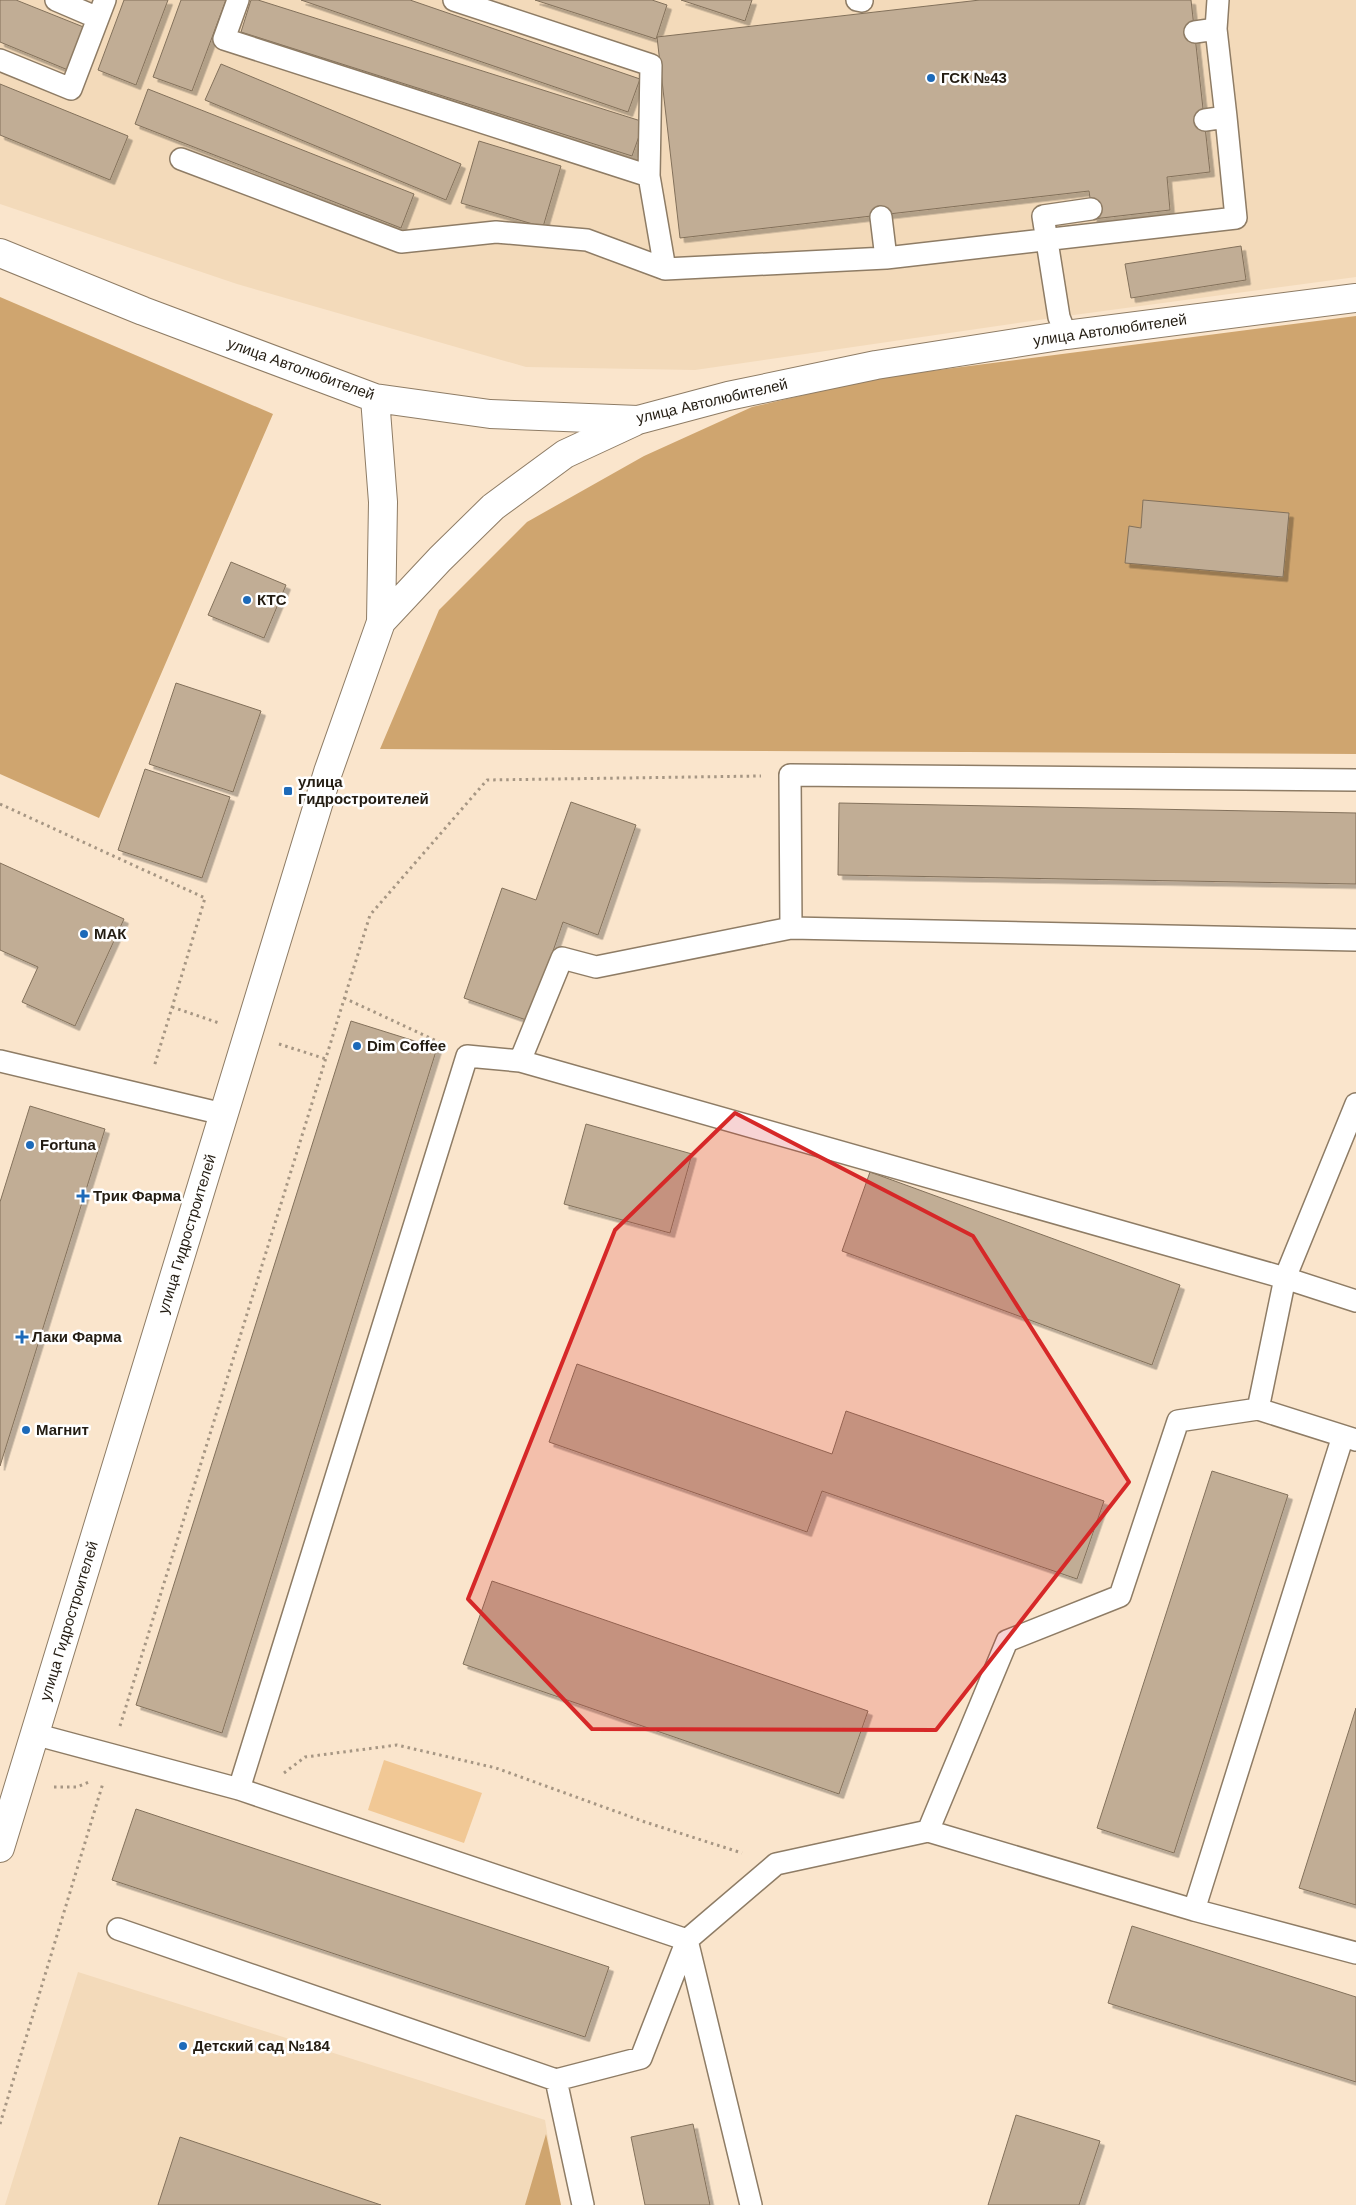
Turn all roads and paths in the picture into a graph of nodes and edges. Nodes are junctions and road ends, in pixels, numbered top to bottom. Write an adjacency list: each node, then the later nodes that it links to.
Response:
1 (56, 0): 5 (lane)
2 (238, 0): 12 (lane)
3 (454, 0): 12 (lane)
4 (1218, 0): 6 (lane)
5 (102, 9): 8 (lane)
6 (1216, 29): 7 (lane); 9 (lane)
7 (1195, 32)
8 (0, 60)
9 (1226, 117): 10 (lane); 15 (lane)
10 (1204, 120)
11 (181, 159): 18 (lane)
12 (649, 176): 18 (lane)
13 (1091, 210): 15 (lane)
14 (881, 217): 17 (lane)
15 (1048, 241): 17 (lane); 20 (lane)
16 (0, 253): 21 (street, улица Автолюбителей)
17 (886, 258): 18 (lane)
18 (666, 270)
19 (1356, 298): 20 (street, улица Автолюбителей)
20 (1066, 335): 22 (street, улица Автолюбителей)
21 (375, 398): 22 (street, улица Автолюбителей); 23 (street, улица Гидростроителей)
22 (638, 420): 23 (street, улица Гидростроителей)
23 (381, 622): 39 (street, улица Гидростроителей)
24 (790, 775): 25 (lane); 27 (lane); 29 (path)
25 (1356, 780)
26 (0, 804): 30 (path)
27 (790, 928): 28 (lane); 36 (lane)
28 (1356, 940)
29 (344, 998): 33 (path); 34 (path)
30 (172, 1007): 31 (path); 37 (path)
31 (225, 1026)
32 (272, 1042): 34 (path)
33 (467, 1056): 36 (lane); 47 (lane)
34 (326, 1059): 45 (path)
35 (0, 1061): 37 (lane)
36 (520, 1061): 40 (lane)
37 (146, 1096): 39 (lane)
38 (1356, 1104): 40 (lane)
39 (223, 1114): 44 (street, улица Гидростроителей)
40 (1286, 1278): 41 (lane); 42 (lane)
41 (1356, 1301)
42 (1258, 1409): 43 (lane); 49 (lane)
43 (1350, 1438): 52 (lane)
44 (34, 1734): 45 (lane); 46 (street, улица Гидростроителей)
45 (108, 1765): 46 (path); 47 (lane); 57 (path)
46 (24, 1767): 50 (street, улица Гидростроителей)
47 (239, 1790): 48 (lane)
48 (268, 1799): 51 (path); 54 (lane)
49 (928, 1831): 51 (lane); 52 (lane)
50 (0, 1848)
51 (776, 1864): 54 (lane)
52 (1194, 1910): 55 (lane)
53 (118, 1929): 56 (lane)
54 (687, 1940): 56 (lane); 59 (lane)
55 (1356, 1954)
56 (556, 2080): 58 (lane)
57 (0, 2124)
58 (583, 2205)
59 (751, 2205)

